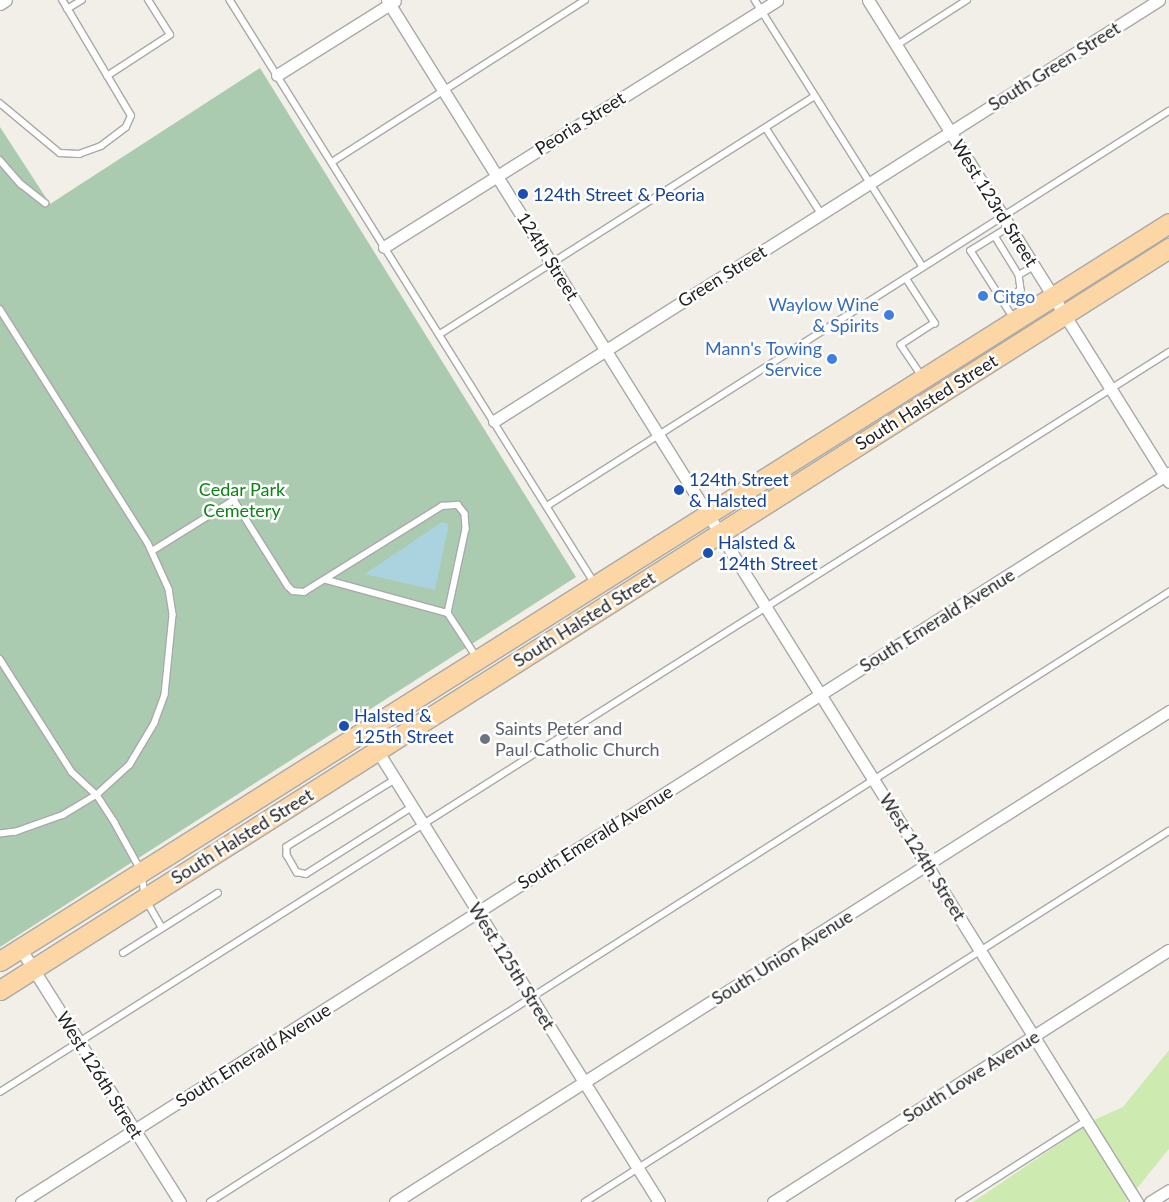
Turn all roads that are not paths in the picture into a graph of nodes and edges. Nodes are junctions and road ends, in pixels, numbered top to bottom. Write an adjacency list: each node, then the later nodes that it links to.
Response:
1 (6, 0): 12 (street)
2 (62, 0): 14 (lane)
3 (82, 0): 14 (lane)
4 (148, 0): 17 (lane)
5 (230, 0): 16 (lane)
6 (585, 0): 18 (lane)
7 (777, 0): 13 (street, Peoria Street)
8 (868, 0): 15 (street, West 123rd Street)
9 (967, 0): 15 (lane)
10 (1159, 0): 23 (street, South Green Street)
11 (391, 1): 16 (street); 18 (street, 124th Street)
12 (0, 4)
13 (758, 5): 19 (lane); 26 (street, Peoria Street)
14 (67, 9): 17 (lane)
15 (896, 45): 23 (street, West 123rd Street)
16 (277, 75): 25 (lane)
17 (107, 76): 20 (lane)
18 (444, 90): 25 (lane); 26 (street, 124th Street)
19 (815, 96): 22 (lane); 27 (lane)
20 (0, 103)
21 (1169, 112): 30 (lane)
22 (766, 128): 29 (lane); 36 (lane)
23 (950, 131): 27 (street, Green Street); 30 (street, West 123rd Street)
24 (0, 160): 28 (lane)
25 (332, 162): 34 (lane)
26 (498, 175): 34 (street, Peoria Street); 36 (street, 124th Street)
27 (869, 182): 29 (street, Green Street); 38 (lane)
28 (45, 203)
29 (821, 213): 47 (street, Green Street)
30 (1003, 217): 32 (street, West 123rd Street); 38 (lane)
31 (1169, 223): 41 (main road, South Halsted Street)
32 (1010, 227): 33 (lane); 37 (street, West 123rd Street)
33 (995, 236): 39 (lane); 42 (lane)
34 (384, 247): 46 (lane)
35 (1169, 248): 44 (main road, South Halsted Street)
36 (552, 263): 46 (lane); 47 (street, 124th Street)
37 (1034, 266): 39 (lane); 41 (street, West 123rd Street)
38 (923, 267): 40 (lane)
39 (1019, 275): 42 (lane)
40 (906, 278): 49 (lane); 52 (lane)
41 (1053, 295): 44 (street, West 123rd Street); 45 (main road, South Halsted Street)
42 (1003, 302): 45 (lane)
43 (0, 309): 57 (lane)
44 (1065, 314): 50 (street, West 123rd Street); 56 (main road, South Halsted Street)
45 (1014, 319): 49 (main road, South Halsted Street)
46 (440, 334): 51 (lane)
47 (606, 349): 51 (street, Green Street); 52 (street, 124th Street)
48 (1169, 352): 50 (lane)
49 (922, 377): 55 (main road, South Halsted Street)
50 (1111, 389): 53 (street, West 123rd Street); 61 (lane)
51 (494, 421): 54 (lane)
52 (660, 434): 54 (lane); 55 (street, 124th Street)
53 (1168, 477): 65 (street, South Emerald Avenue)
54 (547, 506): 59 (lane)
55 (709, 512): 56 (street, West 124th Street); 59 (main road, South Halsted Street)
56 (721, 532): 61 (street, West 124th Street); 68 (main road, South Halsted Street)
57 (152, 551): 58 (lane); 71 (lane)
58 (326, 580): 62 (lane); 62 (lane)
59 (596, 583): 63 (main road, South Halsted Street)
60 (1169, 592): 69 (lane)
61 (767, 607): 65 (street, West 124th Street); 73 (lane)
62 (448, 613): 63 (lane)
63 (478, 658): 67 (main road, South Halsted Street)
64 (0, 659): 71 (lane)
65 (821, 694): 69 (street, West 124th Street); 80 (street, South Emerald Avenue)
66 (1169, 711): 76 (street, South Union Avenue)
67 (365, 731): 68 (street, West 125th Street); 77 (main road, South Halsted Street)
68 (377, 750): 70 (street, West 125th Street); 79 (main road, South Halsted Street)
69 (874, 779): 76 (street, West 124th Street); 89 (lane)
70 (395, 780): 72 (street, West 125th Street); 72 (lane)
71 (97, 795): 75 (lane); 77 (lane)
72 (412, 807): 73 (street, West 125th Street)
73 (423, 824): 80 (street, West 125th Street); 91 (lane)
74 (1169, 831): 84 (lane)
75 (0, 834)
76 (928, 865): 84 (street, West 124th Street); 92 (street, South Union Avenue)
77 (142, 872): 79 (lane); 82 (main road, South Halsted Street)
78 (218, 893): 81 (lane)
79 (145, 898): 81 (lane); 87 (main road, South Halsted Street)
80 (478, 912): 89 (street, West 125th Street); 95 (street, South Emerald Avenue)
81 (162, 928): 85 (lane)
82 (20, 948): 86 (main road, South Halsted Street); 87 (street, West 126th Street)
83 (1169, 950): 90 (street, South Lowe Avenue)
84 (981, 951): 90 (street, West 124th Street); 96 (lane)
85 (123, 953)
86 (0, 961)
87 (34, 969): 88 (main road, South Halsted Street); 91 (street, West 126th Street)
88 (0, 990)
89 (531, 998): 92 (street, West 125th Street); 100 (lane)
90 (1034, 1036): 94 (street, West 124th Street); 104 (street, South Lowe Avenue)
91 (79, 1042): 93 (lane); 95 (street, West 126th Street)
92 (584, 1082): 96 (street, West 125th Street); 101 (street, South Union Avenue)
93 (0, 1092)
94 (1086, 1121): 105 (lane); 106 (street, West 124th Street)
95 (134, 1130): 98 (street, South Emerald Avenue); 99 (street, West 126th Street)
96 (638, 1168): 102 (lane); 103 (street, West 125th Street)
97 (1169, 1190): 107 (street)
98 (21, 1202)
99 (180, 1202)
100 (210, 1202)
101 (395, 1202)
102 (585, 1202)
103 (659, 1202)
104 (773, 1202)
105 (959, 1202)
106 (1137, 1202)
107 (1150, 1202)

